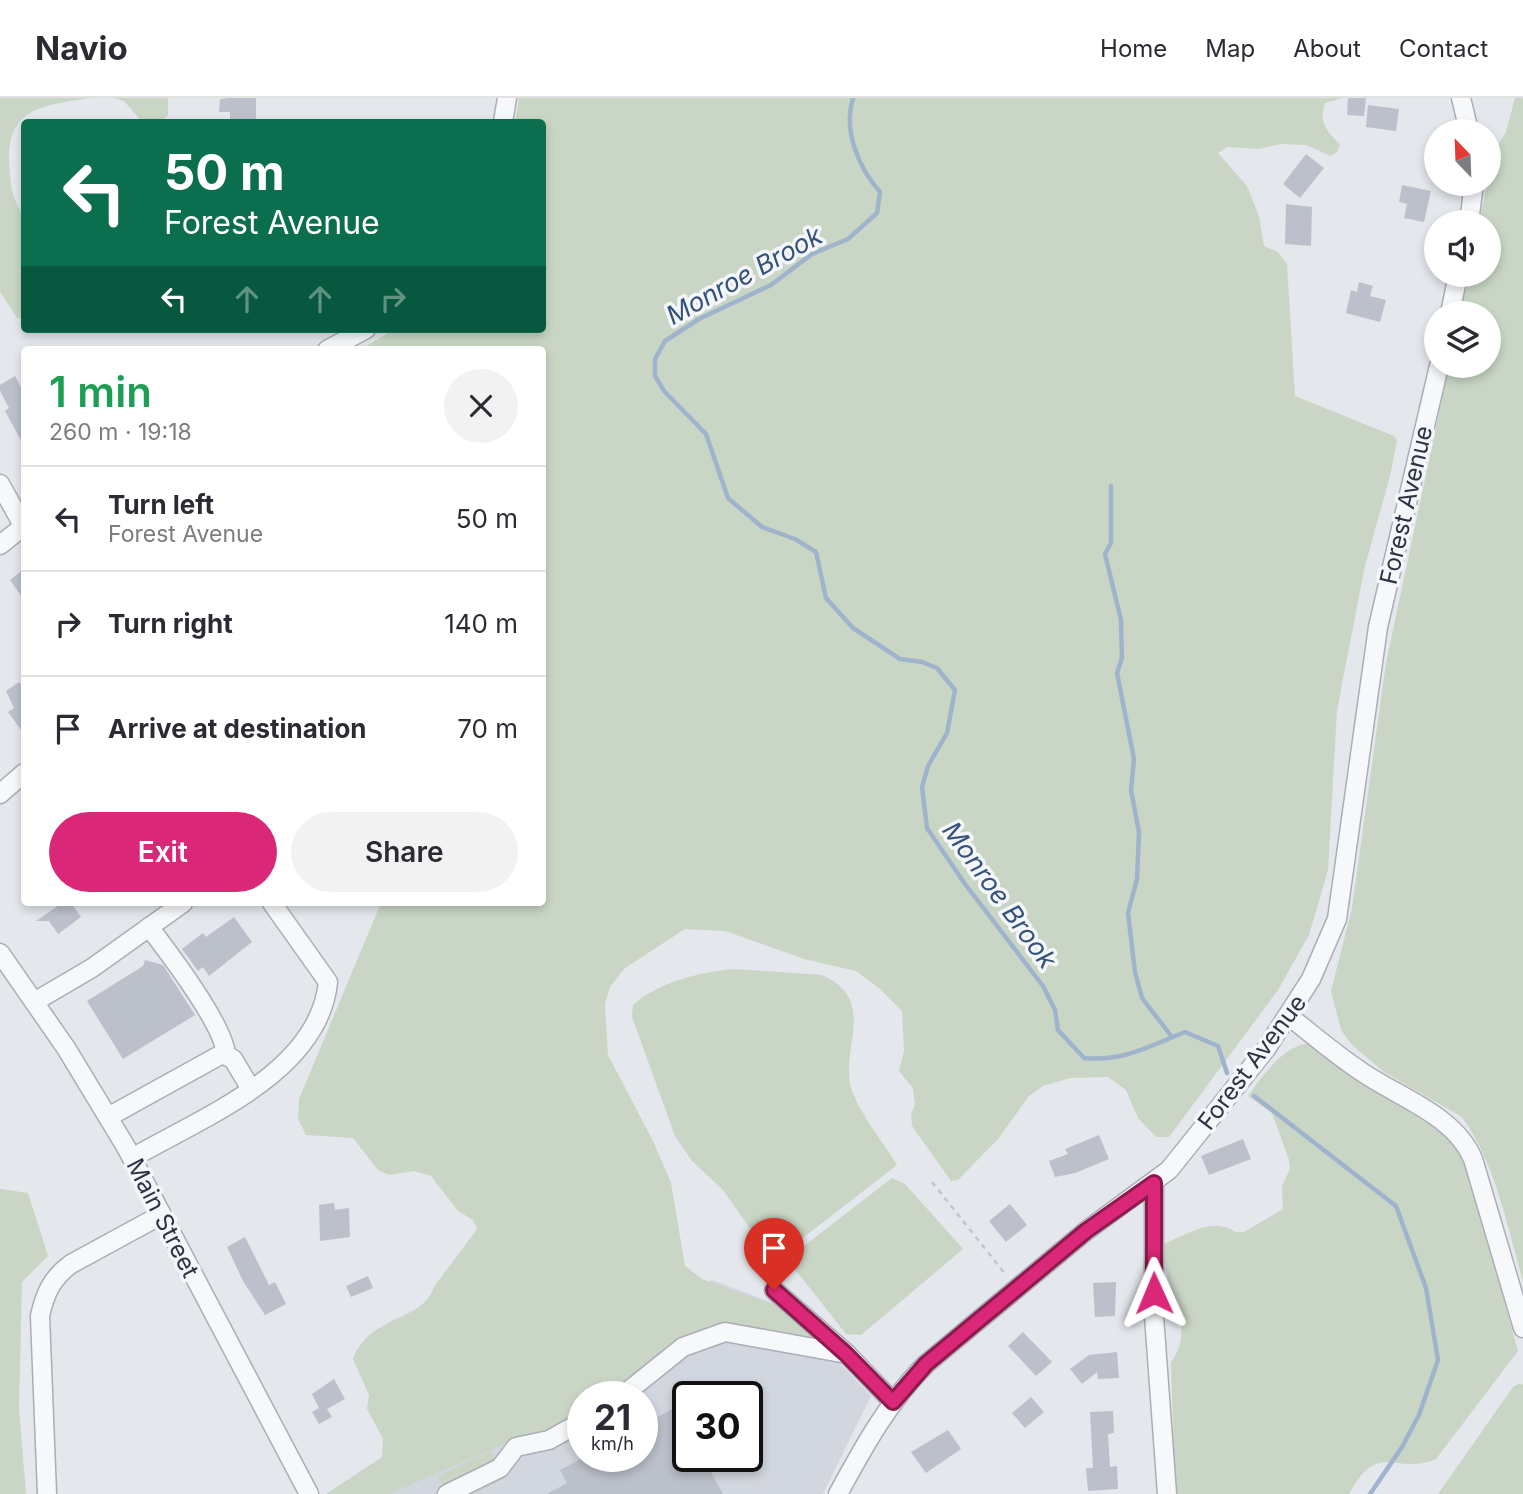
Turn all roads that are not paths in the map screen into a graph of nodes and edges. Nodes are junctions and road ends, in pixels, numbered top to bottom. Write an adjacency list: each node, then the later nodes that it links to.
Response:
1 (507, 98): 3 (street)
2 (1461, 98): 4 (street)
3 (504, 119)
4 (1466, 119)
5 (359, 333): 6 (street)
6 (334, 346)
7 (1435, 378): 19 (street, Forest Avenue)
8 (0, 484): 9 (street)
9 (21, 521)
10 (21, 528): 11 (street)
11 (0, 545)
12 (21, 776): 13 (street)
13 (0, 794)
14 (179, 906): 16 (street)
15 (274, 906): 21 (street)
16 (149, 927): 18 (street); 20 (street)
17 (0, 953): 18 (street, Main Street)
18 (34, 1002): 22 (street, Main Street)
19 (1290, 1017): 24 (street, Forest Avenue); 27 (street)
20 (226, 1054): 21 (street); 22 (street)
21 (251, 1089): 23 (street)
22 (108, 1117): 23 (street, Main Street)
23 (132, 1157): 25 (street, Main Street)
24 (1154, 1183): 30 (street, Forest Avenue); 36 (street)
25 (161, 1215): 32 (street); 33 (street, Main Street)
26 (774, 1290): 28 (street)
27 (1523, 1328)
28 (846, 1354): 29 (street); 30 (street)
29 (641, 1381)
30 (893, 1402): 35 (street, Forest Avenue)
31 (567, 1430): 34 (street)
32 (47, 1494)
33 (309, 1494)
34 (447, 1494)
35 (838, 1494)
36 (1167, 1494)

